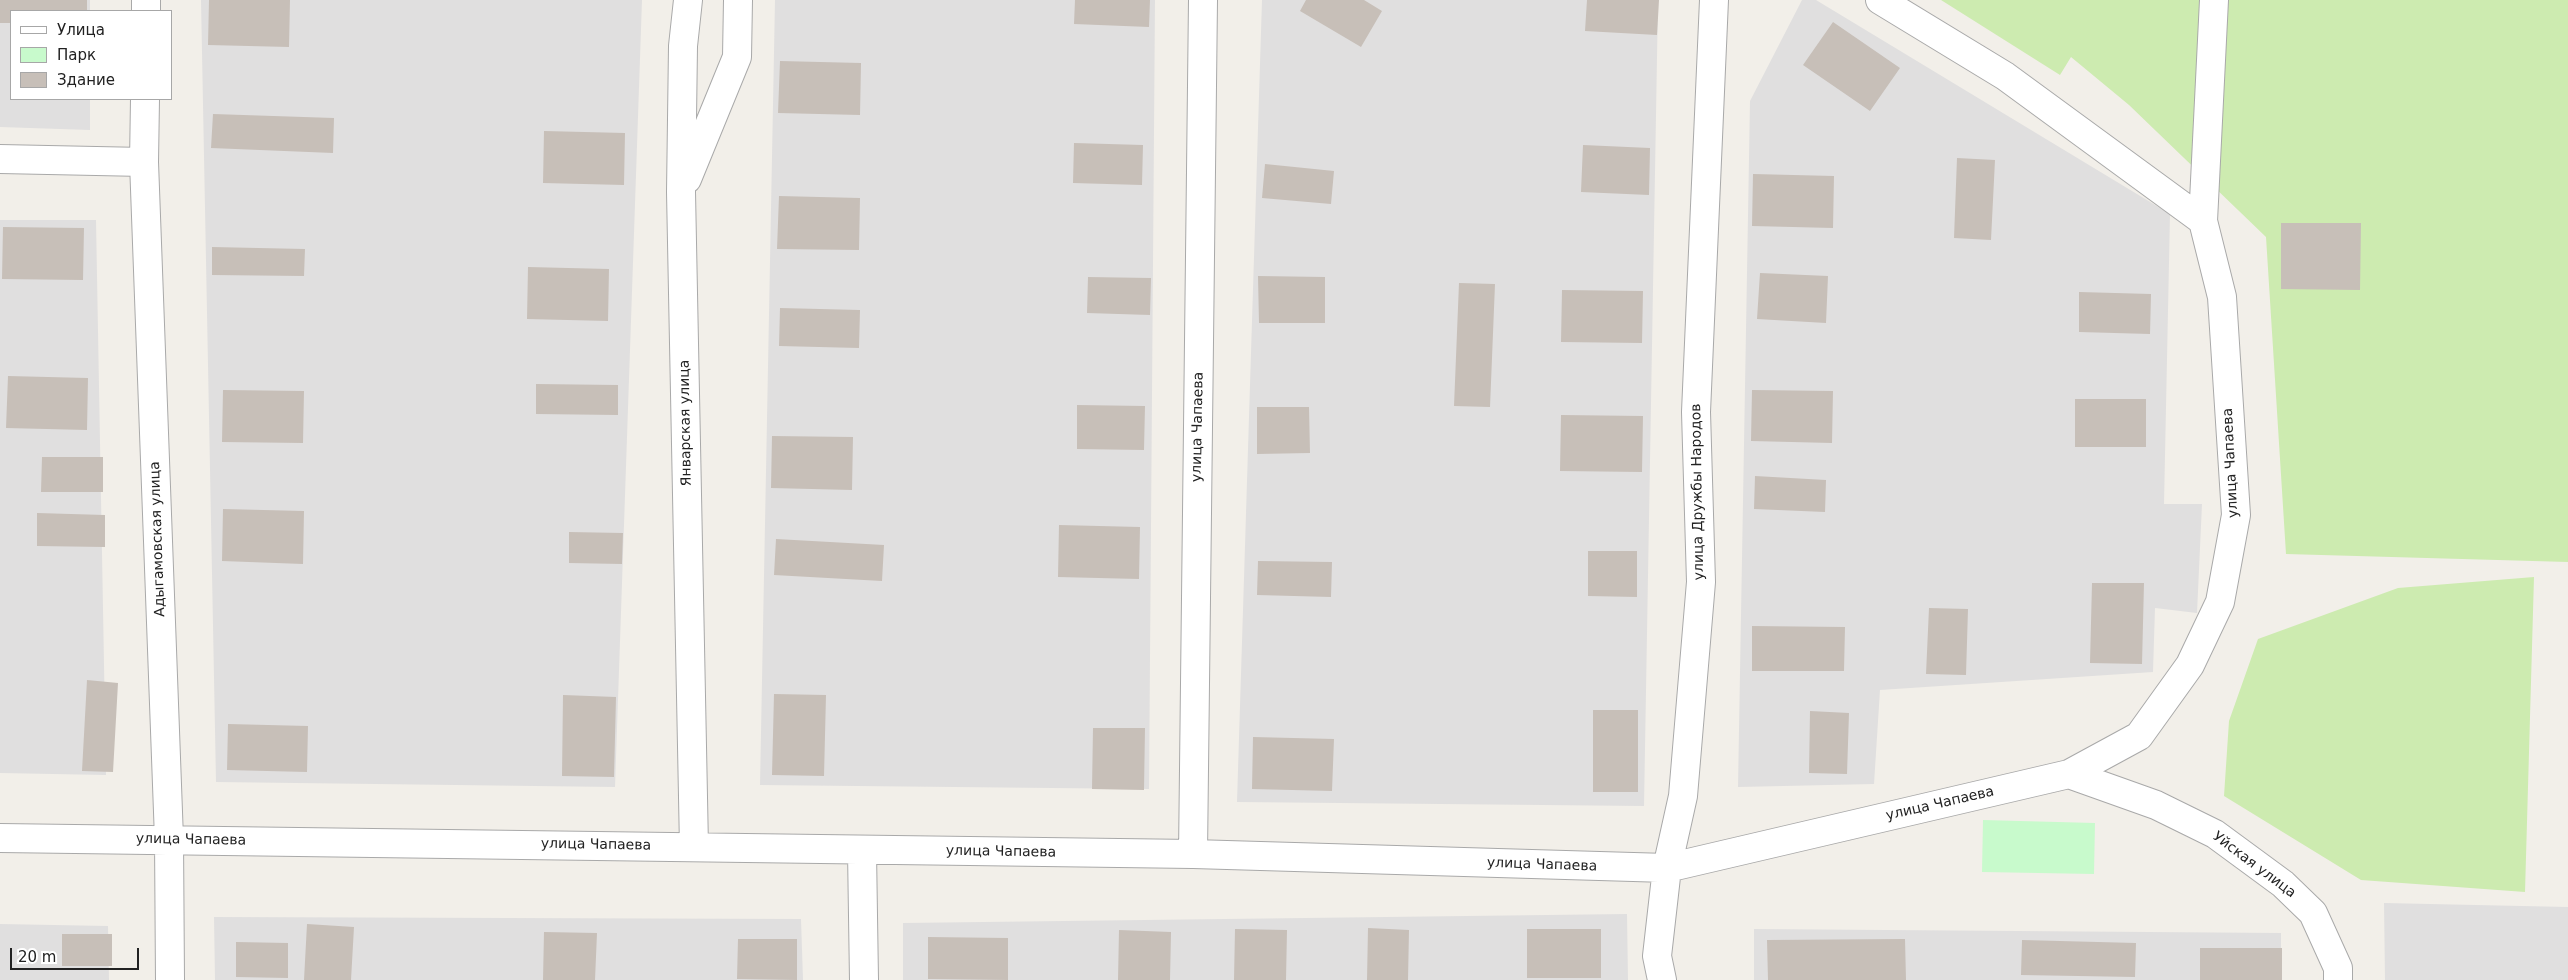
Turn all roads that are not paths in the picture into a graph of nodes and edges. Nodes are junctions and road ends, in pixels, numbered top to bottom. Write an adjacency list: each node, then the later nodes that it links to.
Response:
1 (688, 0): 10 (street, Январская улица)
2 (738, 0): 10 (street)
3 (1203, 0): 17 (street, улица Чапаева)
4 (1714, 0): 18 (street, улица Дружбы Народов)
5 (1880, 0): 11 (street)
6 (2214, 0): 11 (street, улица Чапаева)
7 (145, 100): 9 (street, Адыгамовская улица)
8 (0, 158): 9 (street)
9 (144, 162): 14 (street, Адыгамовская улица)
10 (681, 192): 15 (street, Январская улица)
11 (2204, 222): 12 (street, улица Чапаева)
12 (2069, 774): 18 (street, улица Чапаева); 22 (street, Уйская улица)
13 (0, 838): 14 (street, улица Чапаева)
14 (169, 839): 15 (street, улица Чапаева); 19 (street, Адыгамовская улица)
15 (694, 847): 16 (street, улица Чапаева)
16 (862, 850): 17 (street, улица Чапаева); 20 (street)
17 (1193, 854): 18 (street, улица Чапаева)
18 (1667, 868): 21 (street, улица Дружбы Народов)
19 (170, 980)
20 (864, 980)
21 (1662, 980)
22 (2338, 980)

